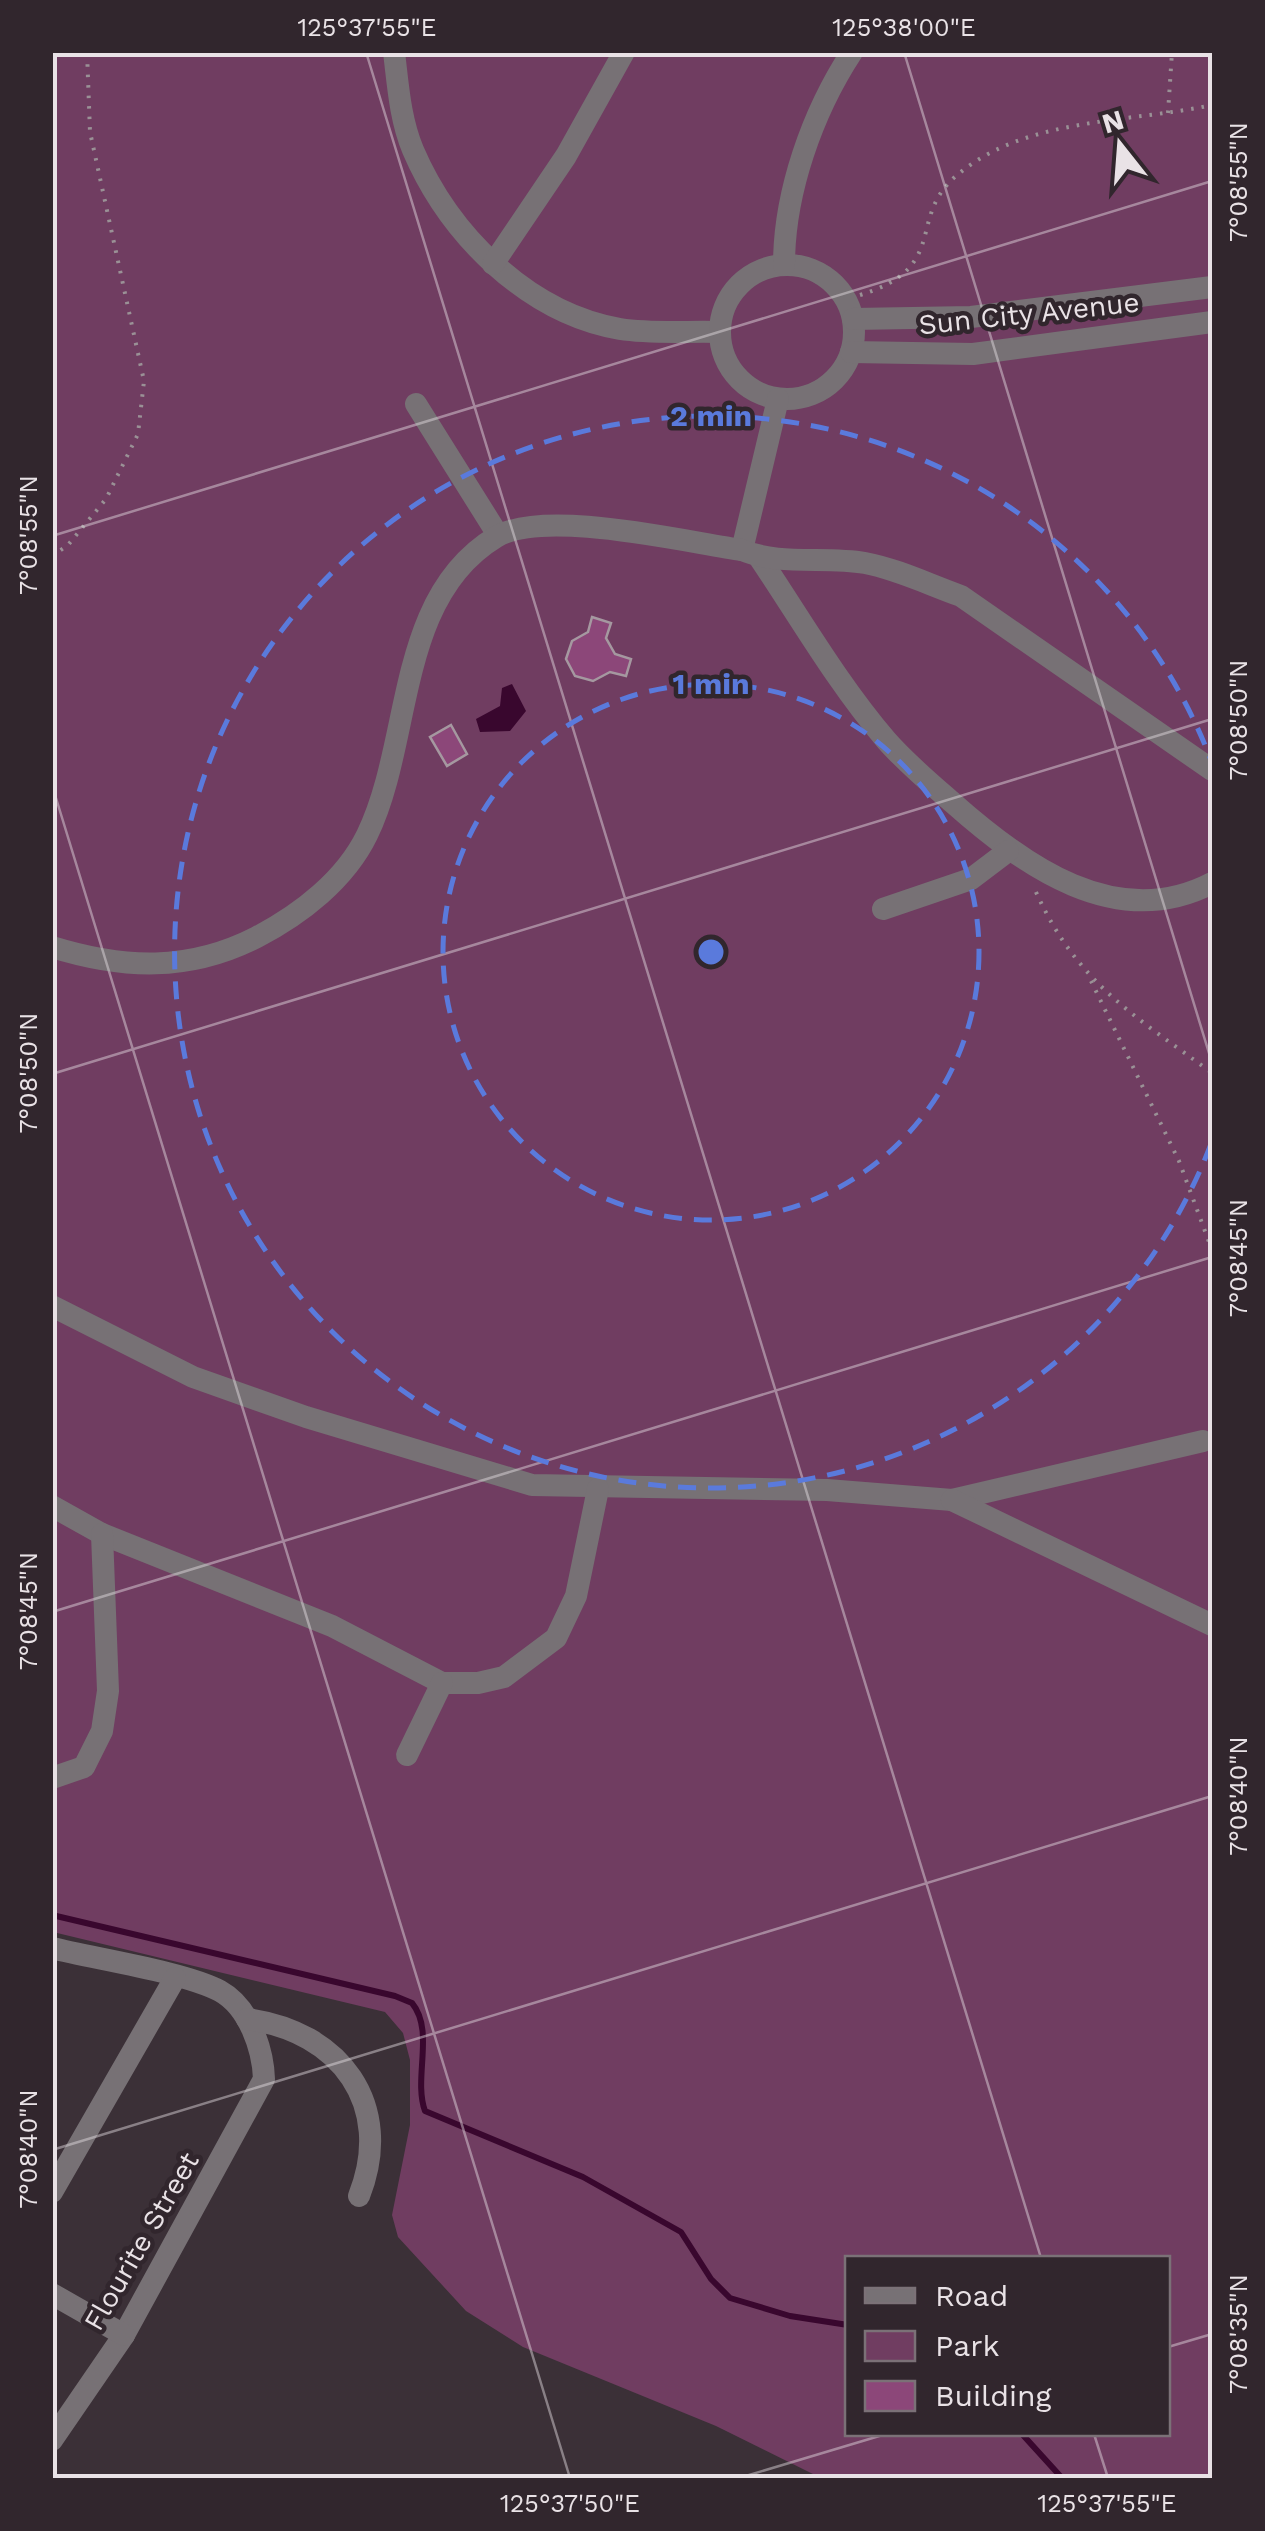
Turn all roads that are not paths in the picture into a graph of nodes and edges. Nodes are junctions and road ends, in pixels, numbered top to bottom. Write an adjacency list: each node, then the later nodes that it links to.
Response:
1 (394, 52): 4 (street)
2 (624, 52): 4 (street)
3 (852, 52): 5 (street)
4 (493, 264): 9 (street)
5 (784, 265): 7 (street); 9 (street)
6 (1212, 286): 7 (street, Sun City Avenue)
7 (850, 309): 10 (street)
8 (1212, 322): 10 (street, Sun City Avenue)
9 (720, 332): 11 (street)
10 (852, 352): 11 (street)
11 (778, 398): 14 (street)
12 (416, 404): 13 (street)
13 (498, 535): 14 (street); 19 (street)
14 (751, 554): 15 (street); 16 (street)
15 (1212, 770)
16 (1015, 856): 17 (street); 18 (street)
17 (1212, 884)
18 (883, 909)
19 (52, 947)
20 (52, 1306): 22 (street)
21 (1203, 1442): 23 (street)
22 (598, 1488): 23 (street); 27 (street)
23 (952, 1500): 26 (street)
24 (52, 1506): 25 (street)
25 (102, 1534): 27 (street); 29 (street)
26 (1212, 1625)
27 (442, 1683): 28 (street)
28 (407, 1755)
29 (52, 1778)
30 (52, 1948): 31 (street)
31 (174, 1978): 32 (street); 33 (street)
32 (246, 2019): 34 (street); 36 (street, Flourite Street)
33 (52, 2192)
34 (359, 2196)
35 (52, 2294): 36 (street)
36 (124, 2335): 37 (street, Flourite Street)
37 (52, 2440)

